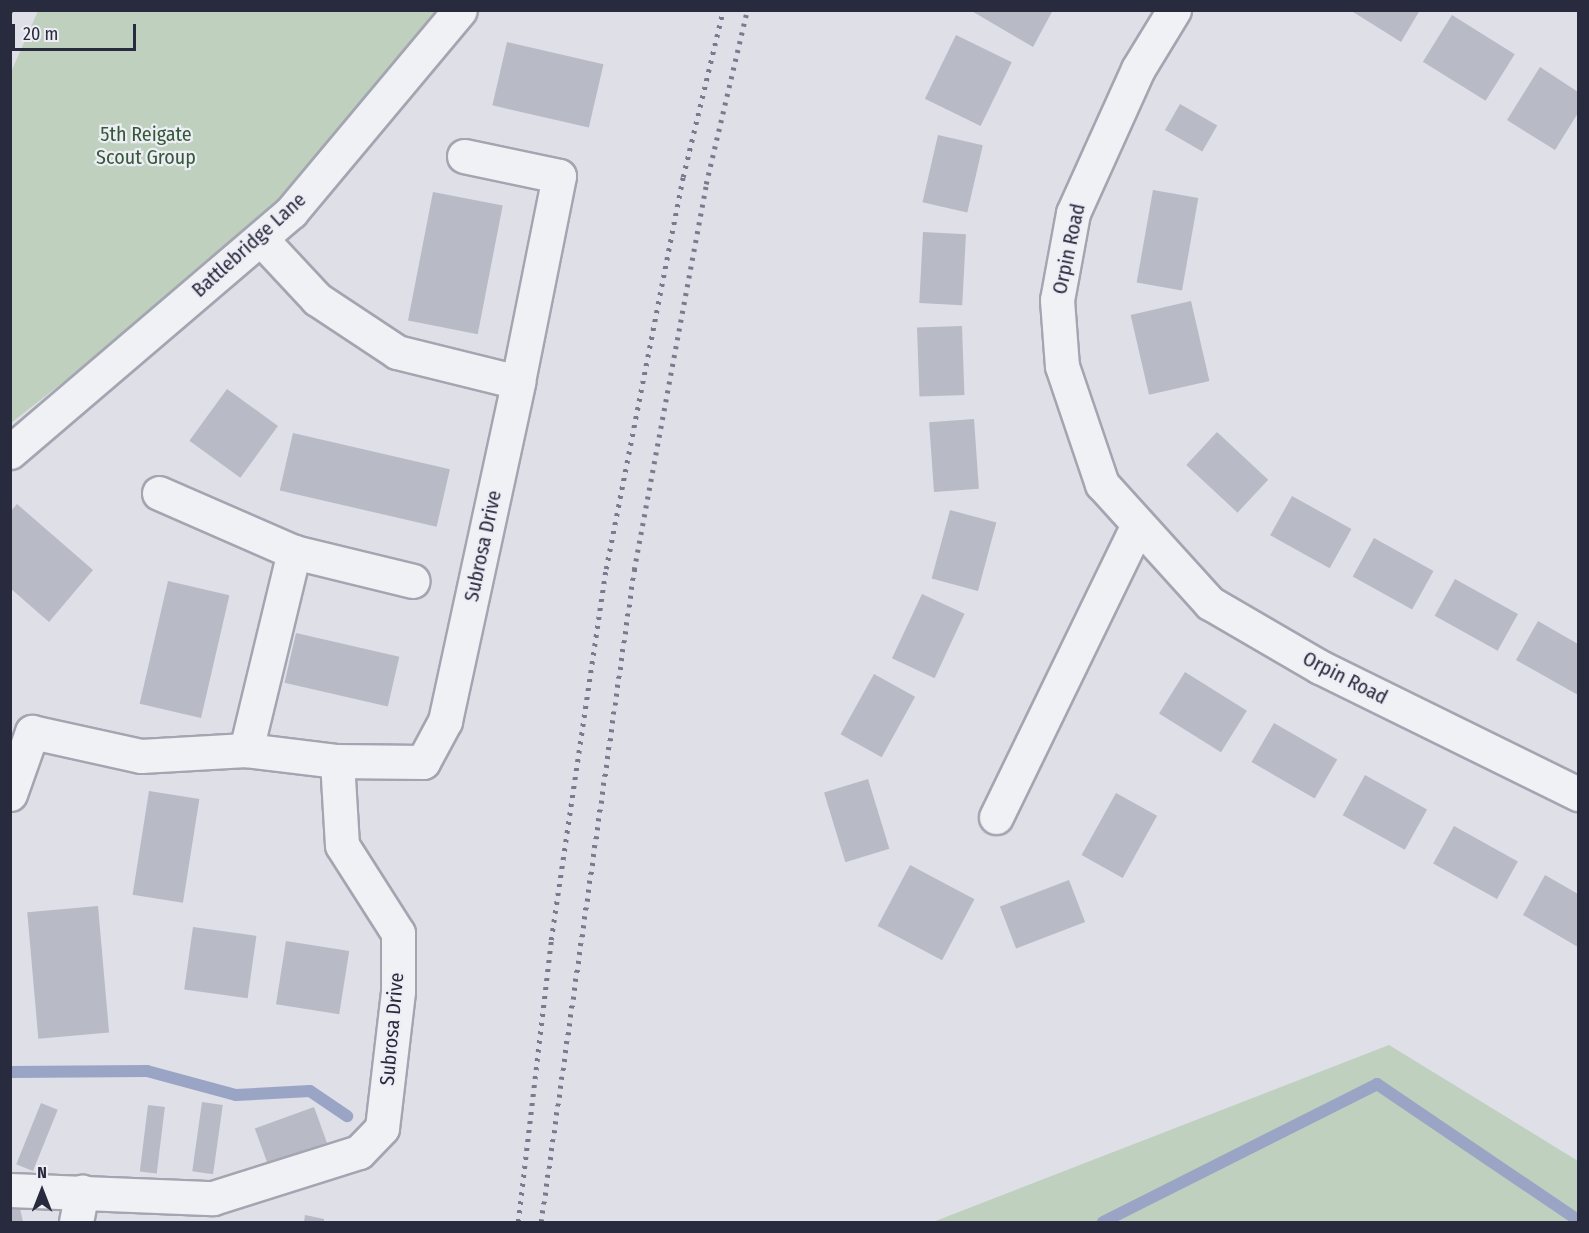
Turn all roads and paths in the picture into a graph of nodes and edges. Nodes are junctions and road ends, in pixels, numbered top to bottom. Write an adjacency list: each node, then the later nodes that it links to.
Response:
1 (460, 10): 4 (street, Battlebridge Lane)
2 (1174, 10): 8 (street, Orpin Road)
3 (464, 156): 5 (street, Subrosa Drive)
4 (261, 238): 5 (street); 6 (street, Battlebridge Lane)
5 (518, 382): 12 (street, Subrosa Drive)
6 (10, 452)
7 (159, 494): 9 (street)
8 (1137, 527): 14 (street, Orpin Road); 15 (street)
9 (294, 552): 10 (street); 11 (street)
10 (413, 581)
11 (246, 750): 12 (street, Subrosa Drive); 13 (street, Subrosa Drive)
12 (337, 761): 18 (street, Subrosa Drive)
13 (10, 794)
14 (1578, 794)
15 (996, 817)
16 (10, 1190): 17 (street, Subrosa Drive)
17 (79, 1207): 18 (street, Subrosa Drive)
18 (214, 1210)

